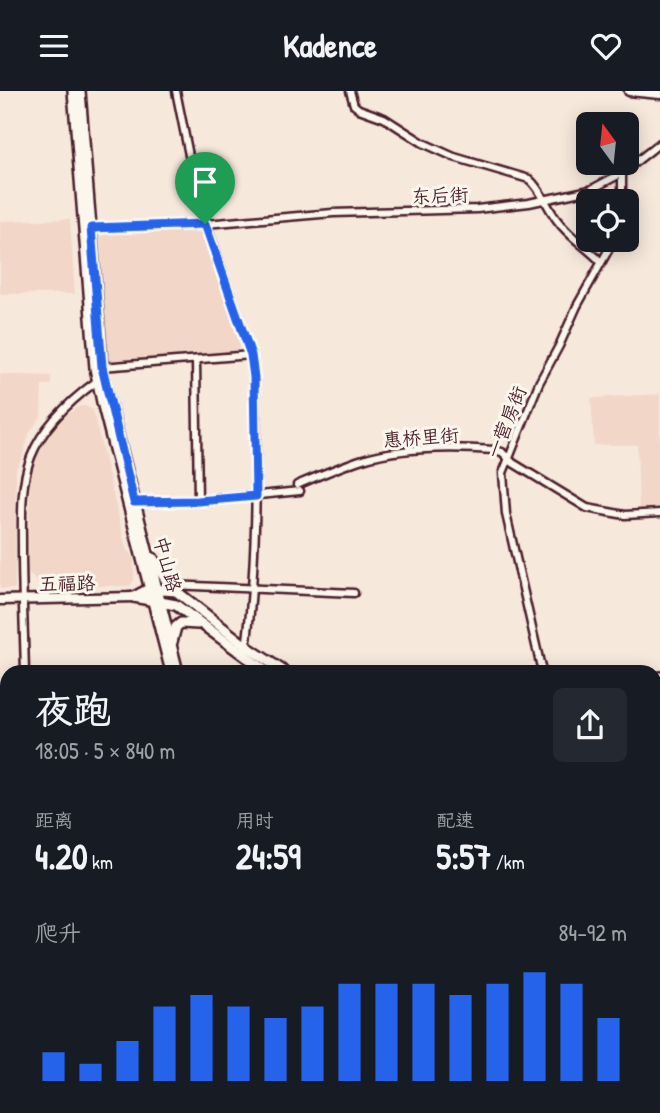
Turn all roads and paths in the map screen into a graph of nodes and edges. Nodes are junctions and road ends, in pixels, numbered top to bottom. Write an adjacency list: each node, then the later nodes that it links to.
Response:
1 (73, 91): 18 (main road, 中山路)
2 (80, 91): 12 (main road, 中山路)
3 (176, 91): 11 (street)
4 (350, 91): 10 (street)
5 (629, 91): 6 (street)
6 (660, 94)
7 (660, 143): 8 (street, 东后街)
8 (639, 160)
9 (618, 175): 10 (street, 东后街)
10 (544, 200): 11 (street, 东后街); 14 (street)
11 (205, 224): 12 (street, 东后街); 15 (street)
12 (91, 228): 17 (main road, 中山路)
13 (607, 252): 14 (street, 一营房街)
14 (601, 263): 19 (street, 一营房街)
15 (251, 357): 16 (street); 20 (street)
16 (195, 361): 17 (street); 21 (street)
17 (102, 367): 22 (main road, 中山路)
18 (97, 381): 26 (main road, 中山路); 31 (street)
19 (508, 458): 20 (street, 惠桥里街); 23 (street, 惠桥里街); 42 (street, 一营房街)
20 (256, 496): 21 (street, 惠桥里街); 27 (street)
21 (198, 501): 22 (street, 惠桥里街)
22 (134, 502): 24 (main road, 中山路)
23 (660, 513)
24 (142, 536): 25 (main road); 26 (main road, 中山路)
25 (172, 588): 26 (main road); 27 (street); 35 (main road)
26 (153, 589): 29 (main road); 32 (main road, 中山路)
27 (252, 589): 28 (street); 35 (street)
28 (354, 593)
29 (134, 597): 31 (street, 五福路); 32 (main road)
30 (0, 600): 31 (street, 五福路)
31 (22, 600): 37 (street)
32 (156, 601): 33 (main road); 34 (main road, 中山路); 38 (main road, 中山路)
33 (199, 624): 34 (main road); 36 (main road)
34 (172, 647): 39 (main road, 中山路)
35 (247, 647): 36 (street); 41 (main road)
36 (245, 658): 40 (main road)
37 (26, 665)
38 (170, 665)
39 (176, 665)
40 (256, 665)
41 (274, 665)
42 (540, 665)

